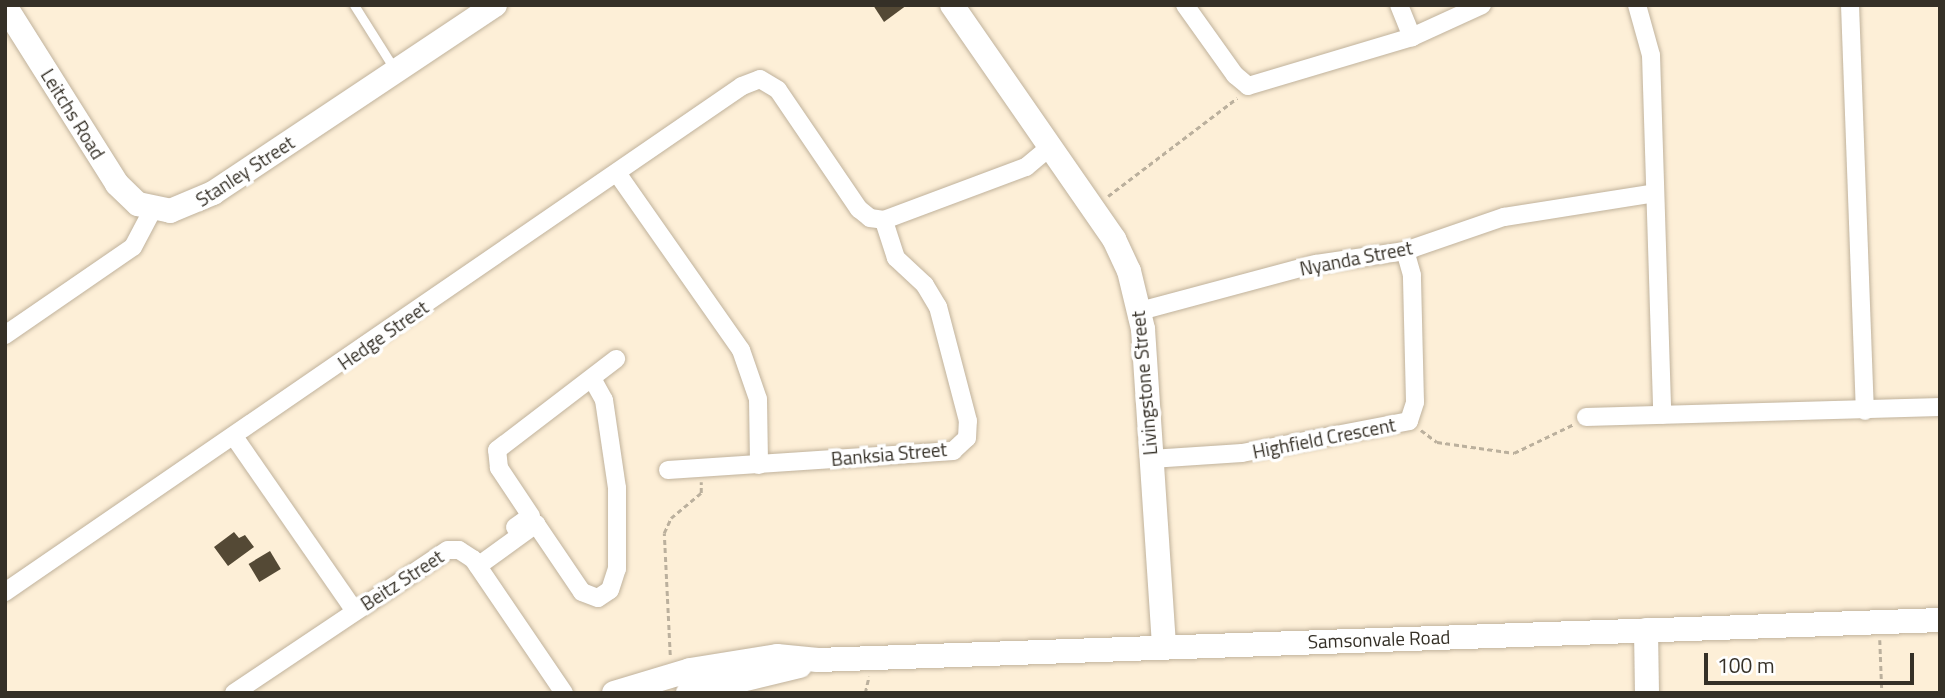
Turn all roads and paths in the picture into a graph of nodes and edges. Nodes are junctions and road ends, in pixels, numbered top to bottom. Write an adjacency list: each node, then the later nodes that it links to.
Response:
1 (354, 5): 11 (lane)
2 (495, 5): 11 (main road, Stanley Street)
3 (952, 5): 13 (main road, Livingstone Street)
4 (1185, 5): 12 (street)
5 (1399, 5): 10 (street)
6 (1482, 5): 10 (street)
7 (1637, 5): 15 (street)
8 (1850, 5): 25 (street)
9 (5, 6): 17 (main road, Leitchs Road)
10 (1412, 37): 12 (street)
11 (396, 71): 17 (main road, Stanley Street)
12 (1248, 86): 16 (path)
13 (1050, 147): 18 (street); 20 (main road, Livingstone Street)
14 (617, 173): 18 (street, Hedge Street); 29 (street, Hedge Street); 31 (street)
15 (1656, 193): 19 (street, Nyanda Street); 26 (street)
16 (1106, 197)
17 (152, 211): 21 (street)
18 (884, 220): 31 (street, Banksia Street)
19 (1405, 251): 20 (street, Nyanda Street); 28 (street, Highfield Crescent)
20 (1140, 311): 30 (main road, Livingstone Street)
21 (5, 335)
22 (616, 359): 23 (street)
23 (592, 378): 34 (street); 34 (street)
24 (1940, 407): 25 (street)
25 (1866, 411): 26 (street)
26 (1662, 415): 27 (street)
27 (1587, 418): 28 (path)
28 (1409, 421): 30 (street, Highfield Crescent)
29 (235, 438): 35 (street, Hedge Street); 36 (street)
30 (1151, 460): 40 (main road, Livingstone Street)
31 (759, 465): 32 (street, Banksia Street)
32 (701, 468): 33 (street, Banksia Street); 41 (path)
33 (668, 470)
34 (476, 562): 36 (street, Beitz Street); 45 (street)
35 (5, 592)
36 (354, 610): 44 (street, Beitz Street)
37 (1940, 620): 38 (main road, Samsonvale Road)
38 (1646, 631): 40 (main road, Samsonvale Road); 49 (main road)
39 (1880, 638): 50 (path)
40 (1164, 646): 42 (main road, Samsonvale Road)
41 (670, 656)
42 (818, 660): 46 (main road, Samsonvale Road); 47 (main road, Samsonvale Road)
43 (869, 676): 48 (path)
44 (234, 693)
45 (564, 693)
46 (614, 693)
47 (688, 693)
48 (865, 693)
49 (1647, 693)
50 (1882, 693)

